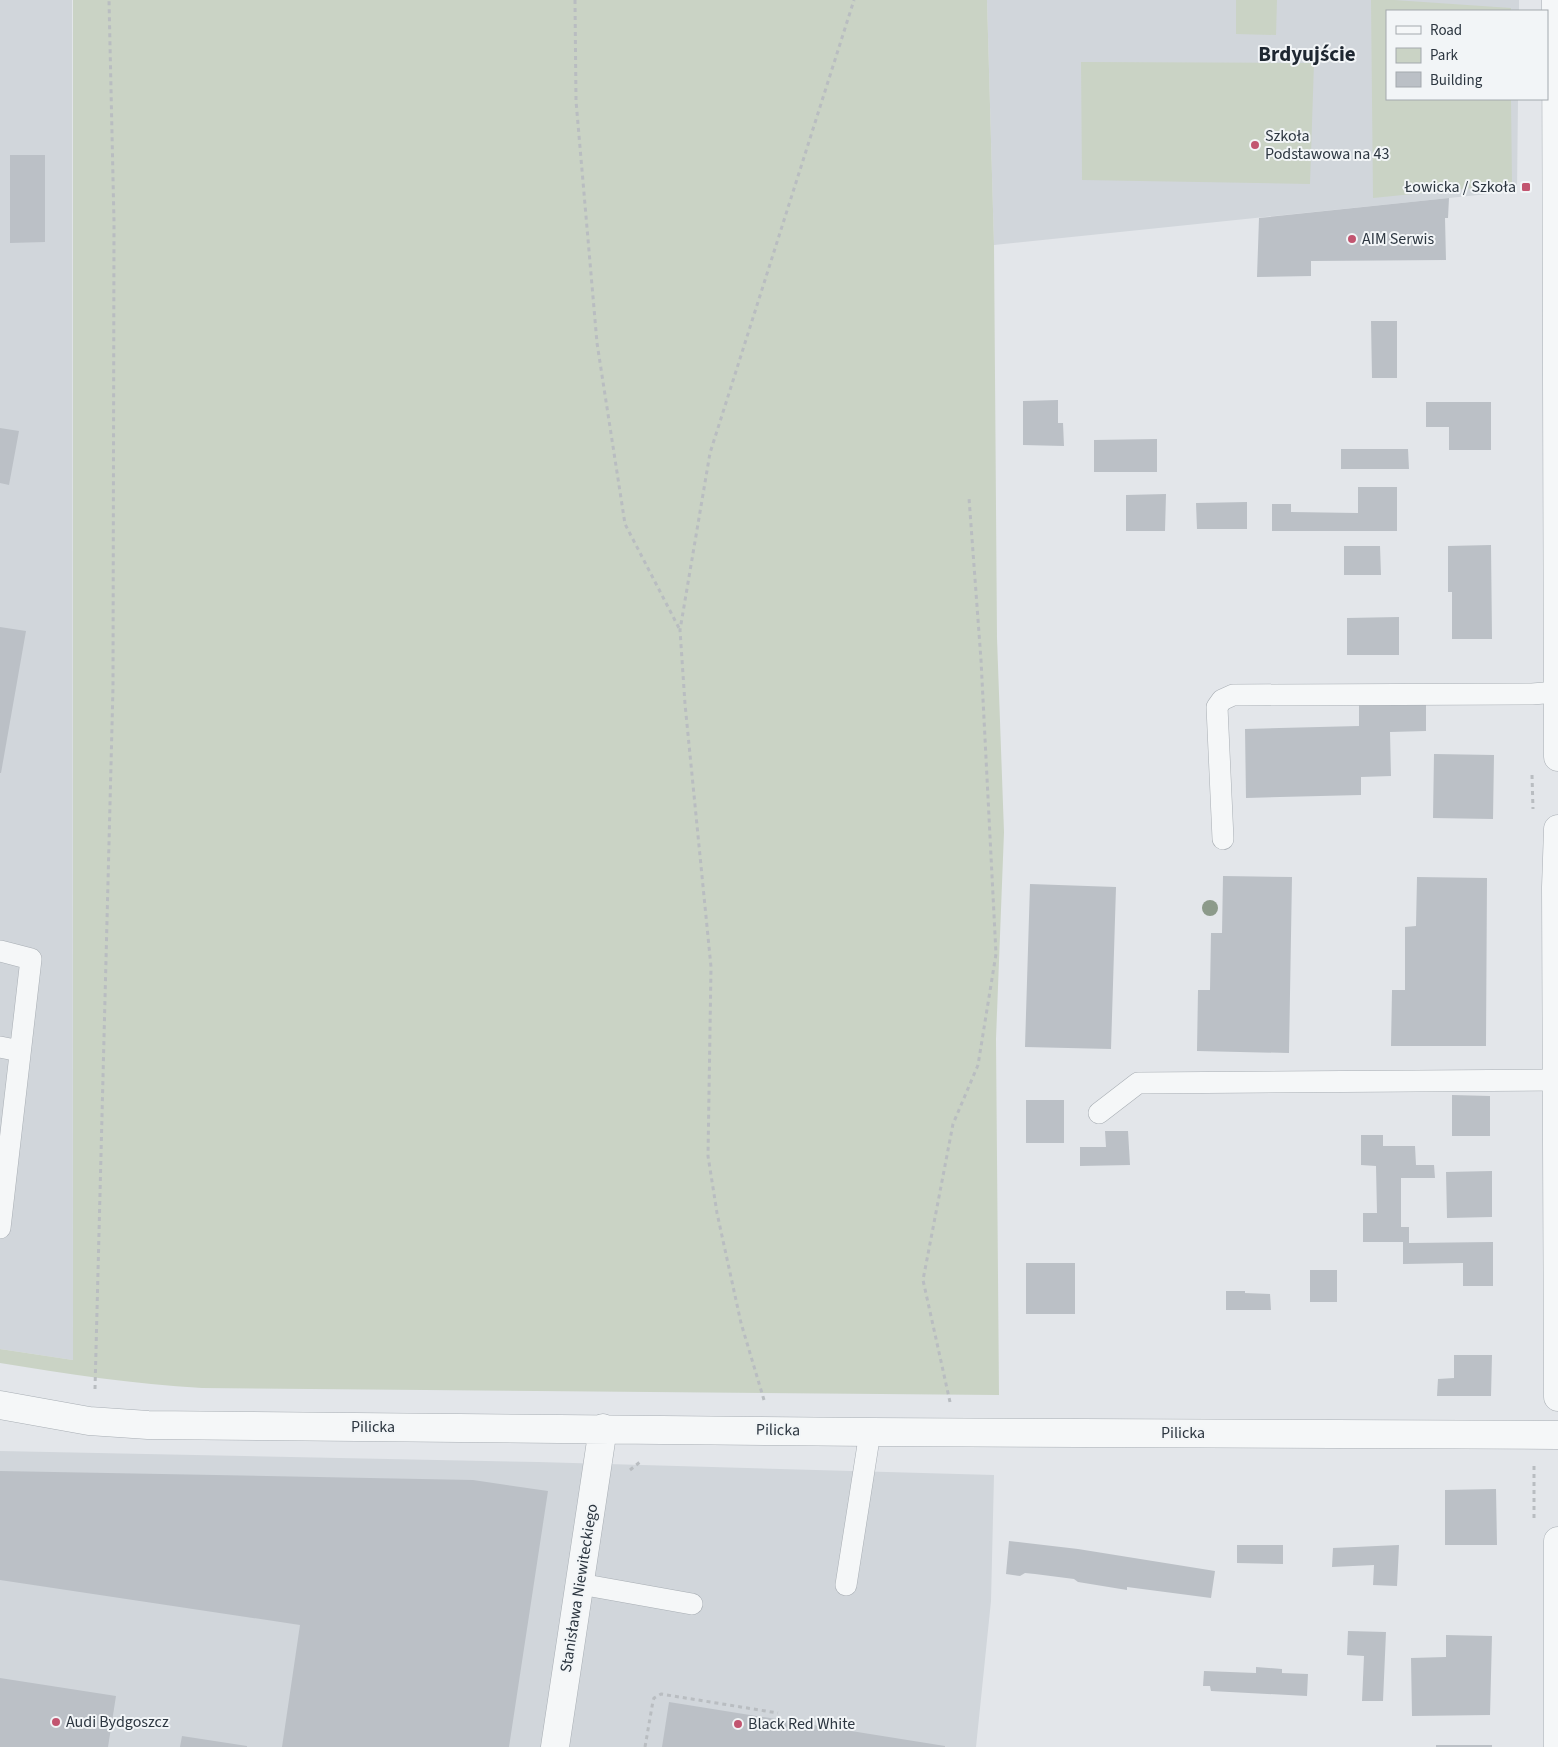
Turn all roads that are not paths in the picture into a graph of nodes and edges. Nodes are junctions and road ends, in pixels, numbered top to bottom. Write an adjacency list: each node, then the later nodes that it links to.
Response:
1 (1556, 0): 2 (street)
2 (1557, 240): 3 (street)
3 (1557, 692): 4 (street); 6 (lane)
4 (1558, 757)
5 (1558, 829): 9 (street)
6 (1223, 839)
7 (0, 951): 8 (lane)
8 (10, 1049): 11 (lane)
9 (1557, 1080): 10 (lane); 12 (street)
10 (1099, 1113)
11 (0, 1228)
12 (1558, 1397)
13 (0, 1405): 14 (street, Pilicka)
14 (603, 1428): 15 (street, Pilicka); 18 (street, Stanisława Niewiteckiego)
15 (870, 1432): 16 (street, Pilicka); 19 (lane)
16 (1558, 1435)
17 (1558, 1541): 22 (street)
18 (580, 1584): 20 (lane); 21 (street, Stanisława Niewiteckiego)
19 (846, 1585)
20 (692, 1604)
21 (555, 1747)
22 (1558, 1747)

